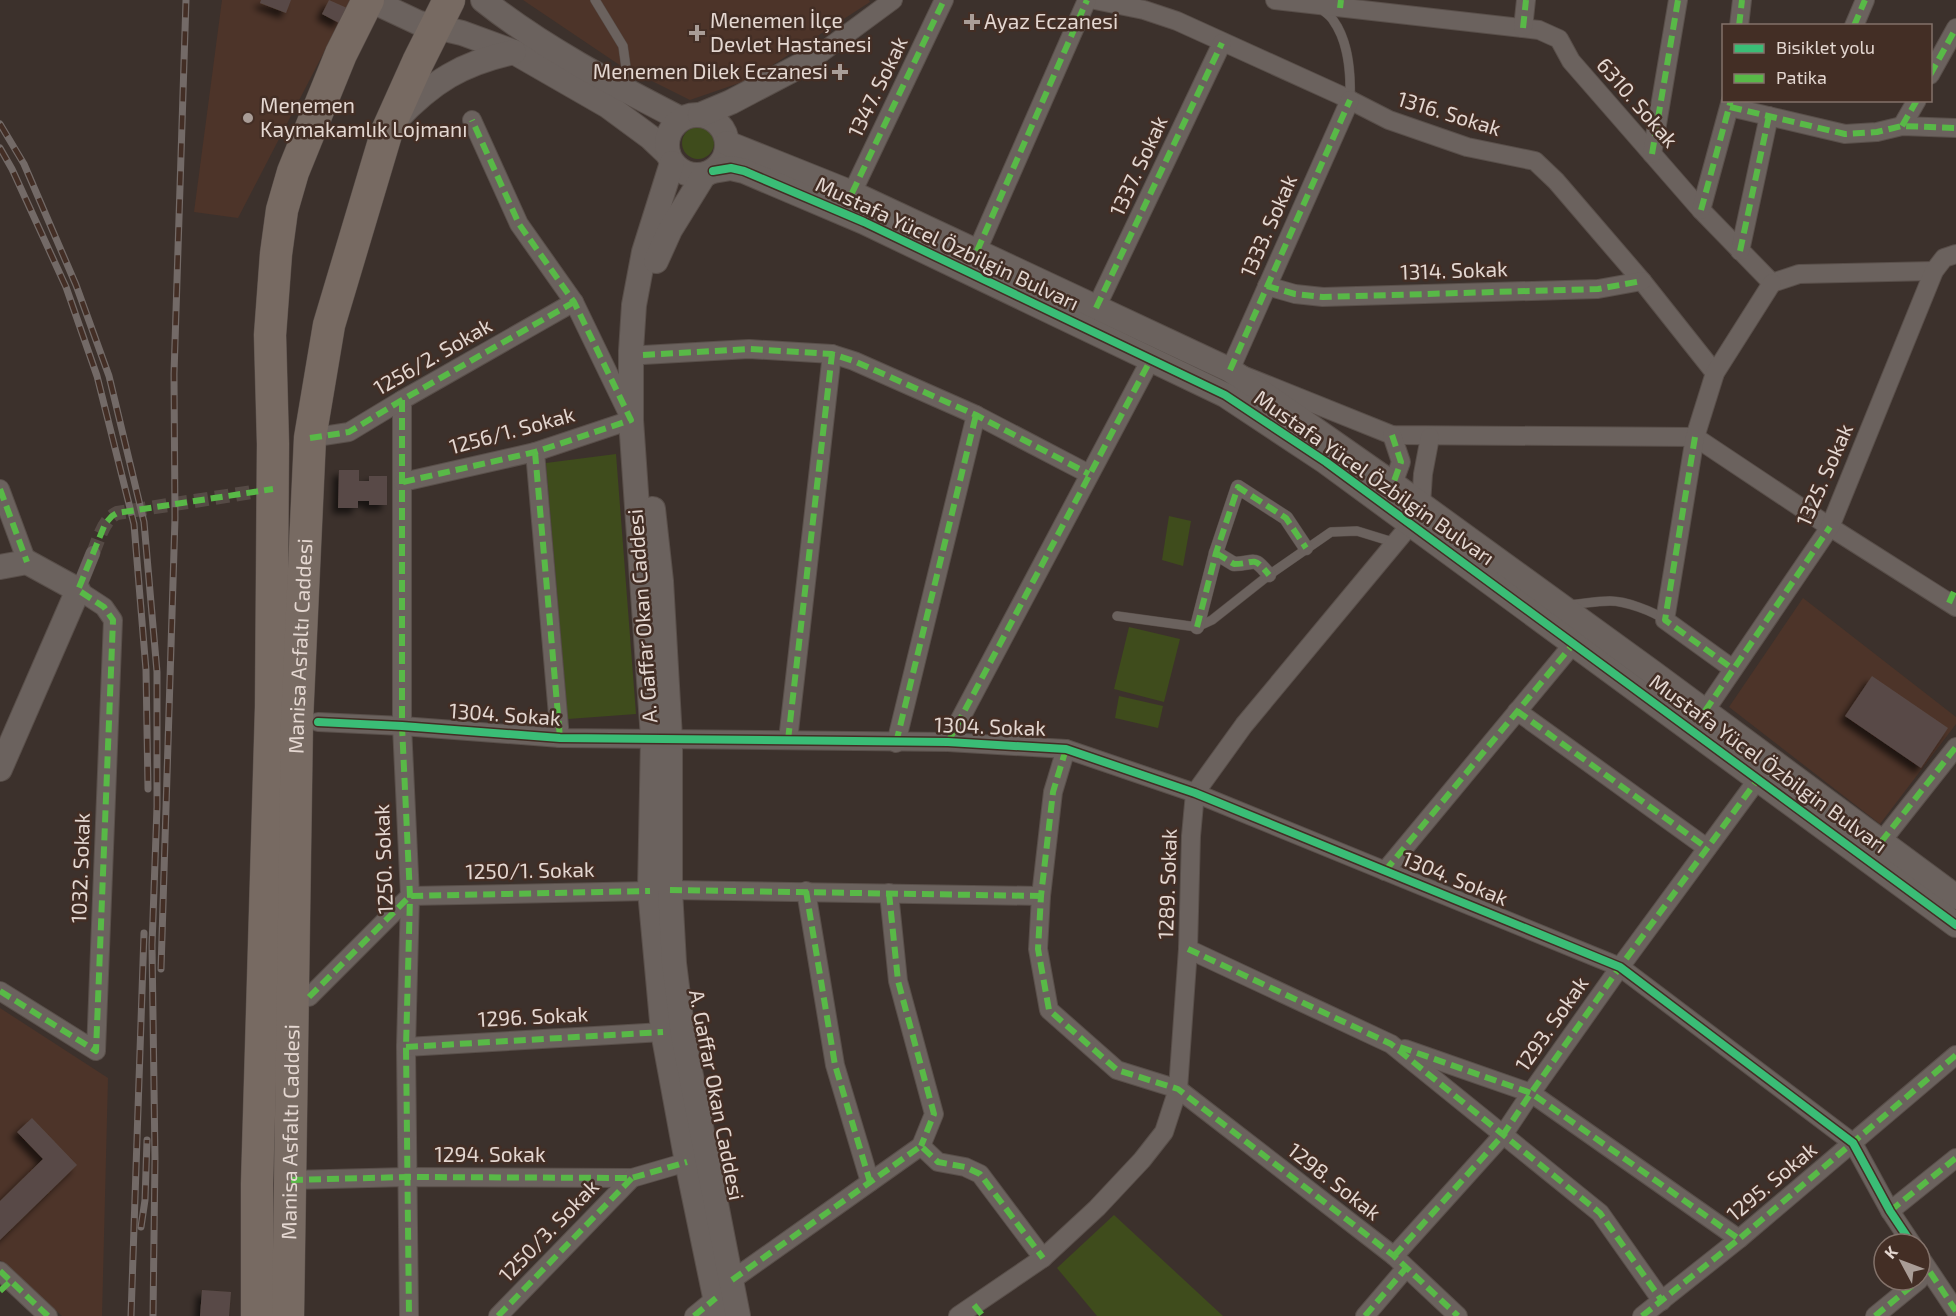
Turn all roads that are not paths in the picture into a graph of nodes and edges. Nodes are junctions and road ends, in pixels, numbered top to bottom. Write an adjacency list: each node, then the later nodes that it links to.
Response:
1 (369, 0): 19 (street); 143 (highway, Manisa Asfaltı Caddesi)
2 (449, 0): 19 (highway, Manisa Asfaltı Caddesi)
3 (483, 0): 20 (street)
4 (503, 0): 20 (street)
5 (595, 0): 27 (lane)
6 (893, 0): 25 (street)
7 (944, 0): 41 (street, 1347. Sokak)
8 (1087, 0): 43 (street)
9 (1095, 0): 23 (street, 1316. Sokak)
10 (1275, 0): 16 (street, 6310. Sokak)
11 (1526, 0): 21 (street)
12 (1678, 0): 38 (street)
13 (1742, 0): 17 (street)
14 (1864, 0): 18 (street)
15 (1340, 4): 16 (street, 6310. Sokak); 21 (street, 6310. Sokak)
16 (1317, 6): 28 (lane)
17 (1739, 24)
18 (1855, 24)
19 (434, 27): 24 (street); 36 (highway, Manisa Asfaltı Caddesi)
20 (517, 27): 27 (street)
21 (1523, 28): 38 (street, 6310. Sokak)
22 (1956, 28): 26 (street)
23 (1222, 43): 28 (street, 1316. Sokak); 51 (street, 1337. Sokak)
24 (514, 52): 36 (street); 39 (street)
25 (813, 59): 31 (street); 37 (street)
26 (1932, 71)
27 (629, 92): 31 (street)
28 (1350, 100): 47 (street, 1316. Sokak); 49 (street, 1333. Sokak)
29 (1916, 102): 34 (street)
30 (1730, 104): 32 (street); 42 (street)
31 (691, 117): 37 (street); 39 (street)
32 (1769, 117): 34 (street); 44 (street)
33 (472, 120): 50 (street)
34 (1902, 126): 35 (street)
35 (1956, 128)
36 (387, 131): 63 (highway, Manisa Asfaltı Caddesi)
37 (725, 136): 40 (street); 41 (street, Mustafa Yücel Özbilgin Bulvarı)
38 (1652, 154): 42 (street, 6310. Sokak)
39 (670, 158): 40 (street); 59 (street, A. Gaffar Okan Caddesi)
40 (708, 173): 53 (street, A. Gaffar Okan Caddesi); 54 (street, Mustafa Yücel Özbilgin Bulvarı)
41 (852, 194): 43 (street, Mustafa Yücel Özbilgin Bulvarı)
42 (1701, 210): 44 (street, 6310. Sokak)
43 (977, 251): 51 (street, Mustafa Yücel Özbilgin Bulvarı)
44 (1740, 251): 48 (street, 6310. Sokak)
45 (1956, 254): 46 (street)
46 (1934, 271): 48 (street); 70 (street, 1325. Sokak)
47 (1642, 281): 49 (street, 1314. Sokak); 56 (street, 1316. Sokak)
48 (1772, 282): 56 (street)
49 (1267, 286): 55 (street, 1333. Sokak)
50 (574, 302): 57 (street, 1256/2. Sokak); 59 (street)
51 (1096, 308): 55 (street, Mustafa Yücel Özbilgin Bulvarı)
52 (832, 354): 53 (street); 58 (street); 91 (street)
53 (643, 355): 90 (street, A. Gaffar Okan Caddesi)
54 (1151, 359): 65 (street); 69 (street, Mustafa Yücel Özbilgin Bulvarı)
55 (1230, 370): 60 (street); 67 (street, Mustafa Yücel Özbilgin Bulvarı)
56 (1715, 373): 62 (street)
57 (402, 400): 63 (street, 1256/2. Sokak); 66 (street, 1250. Sokak)
58 (976, 415): 65 (street); 93 (street)
59 (632, 420): 64 (street, 1256/1. Sokak); 90 (street, A. Gaffar Okan Caddesi)
60 (1392, 435): 61 (street); 67 (street)
61 (1430, 437): 62 (street); 69 (street)
62 (1695, 437): 70 (street); 81 (street)
63 (310, 438): 126 (highway, Manisa Asfaltı Caddesi)
64 (535, 452): 66 (street, 1256/1. Sokak); 89 (street)
65 (1089, 474): 92 (street)
66 (403, 482): 88 (street, 1250. Sokak)
67 (1393, 484): 69 (street, Mustafa Yücel Özbilgin Bulvarı)
68 (0, 489): 74 (street)
69 (1409, 524): 71 (lane); 79 (street, Mustafa Yücel Özbilgin Bulvarı); 83 (street, Mustafa Yücel Özbilgin Bulvarı); 98 (street)
70 (1830, 527): 78 (street); 84 (street, 1325. Sokak)
71 (1306, 548): 73 (street); 76 (lane)
72 (93, 553): 77 (street)
73 (1216, 553): 76 (street); 82 (street)
74 (27, 562): 75 (street); 77 (street)
75 (0, 567)
76 (1269, 575): 82 (lane)
77 (78, 590): 96 (street); 111 (street, 1032. Sokak)
78 (1954, 599)
79 (1561, 606): 81 (lane); 86 (street, Mustafa Yücel Özbilgin Bulvarı)
80 (1117, 615): 82 (lane)
81 (1665, 621): 84 (street)
82 (1197, 627)
83 (1574, 644): 85 (street); 97 (street, Mustafa Yücel Özbilgin Bulvarı)
84 (1733, 669): 86 (street, 1325. Sokak)
85 (1517, 711): 100 (street); 101 (street)
86 (1705, 711): 99 (street, Mustafa Yücel Özbilgin Bulvarı)
87 (318, 722): 88 (street, 1304. Sokak)
88 (402, 726): 89 (street, 1304. Sokak); 105 (street, 1250. Sokak)
89 (560, 738): 90 (street, 1304. Sokak)
90 (662, 738): 91 (street, 1304. Sokak); 102 (street, A. Gaffar Okan Caddesi)
91 (788, 740): 93 (street, 1304. Sokak)
92 (948, 742): 93 (street, 1304. Sokak); 95 (street, 1304. Sokak)
93 (896, 743)
94 (1956, 747): 99 (street)
95 (1066, 749): 98 (street, 1304. Sokak); 106 (street)
96 (0, 769)
97 (1758, 779): 100 (street, 1293. Sokak); 108 (street, Mustafa Yücel Özbilgin Bulvarı)
98 (1195, 793): 101 (street, 1304. Sokak); 109 (street, 1289. Sokak)
99 (1881, 842): 107 (street, Mustafa Yücel Özbilgin Bulvarı)
100 (1707, 848): 110 (street, 1293. Sokak)
101 (1386, 870): 110 (street, 1304. Sokak)
102 (660, 891): 103 (street, 1250/1. Sokak); 105 (street, 1250/1. Sokak); 113 (street, A. Gaffar Okan Caddesi); 133 (street, A. Gaffar Okan Caddesi)
103 (806, 891): 104 (street, 1250/1. Sokak); 127 (street)
104 (889, 893): 106 (street, 1250/1. Sokak); 121 (street)
105 (410, 896): 112 (street); 115 (street, 1250. Sokak)
106 (1041, 896): 117 (street)
107 (1956, 897)
108 (1956, 925)
109 (1188, 949): 114 (street); 117 (street, 1289. Sokak)
110 (1620, 967): 118 (street, 1293. Sokak); 120 (street, 1304. Sokak)
111 (0, 991)
112 (309, 997)
113 (663, 1032): 115 (street, 1296. Sokak); 123 (street, A. Gaffar Okan Caddesi)
114 (1391, 1044): 118 (street); 119 (street)
115 (406, 1047): 124 (street, 1250. Sokak)
116 (1956, 1055): 120 (street, 1295. Sokak)
117 (1178, 1089): 131 (street, 1289. Sokak); 132 (street, 1298. Sokak)
118 (1531, 1093): 119 (street, 1293. Sokak); 130 (street)
119 (1503, 1135): 132 (street, 1293. Sokak); 137 (street)
120 (1853, 1143): 128 (street); 130 (street, 1295. Sokak)
121 (921, 1146): 127 (street); 131 (street)
122 (1956, 1158): 128 (street)
123 (687, 1162): 125 (street, 1294. Sokak); 138 (street, A. Gaffar Okan Caddesi)
124 (407, 1177): 125 (street, 1294. Sokak); 126 (street, 1294. Sokak); 145 (street, 1250. Sokak)
125 (632, 1178): 141 (street, 1250/3. Sokak)
126 (291, 1180): 144 (highway, Manisa Asfaltı Caddesi)
127 (870, 1182): 133 (street)
128 (1890, 1211): 129 (street)
129 (1904, 1232)
130 (1739, 1239): 137 (street, 1295. Sokak)
131 (1043, 1258): 139 (street, 1289. Sokak)
132 (1400, 1262): 149 (street, 1293. Sokak); 150 (street, 1298. Sokak)
133 (732, 1280): 147 (street, A. Gaffar Okan Caddesi)
134 (4, 1281): 142 (street)
135 (1932, 1283): 140 (street)
136 (1901, 1292): 152 (street)
137 (1662, 1301): 151 (street, 1295. Sokak)
138 (717, 1307): 146 (street)
139 (979, 1311): 148 (street, 1289. Sokak)
140 (1956, 1311)
141 (507, 1313)
142 (48, 1316)
143 (257, 1316)
144 (288, 1316)
145 (409, 1316)
146 (694, 1316)
147 (738, 1316)
148 (958, 1316)
149 (1365, 1316)
150 (1458, 1316)
151 (1642, 1316)
152 (1875, 1316)

